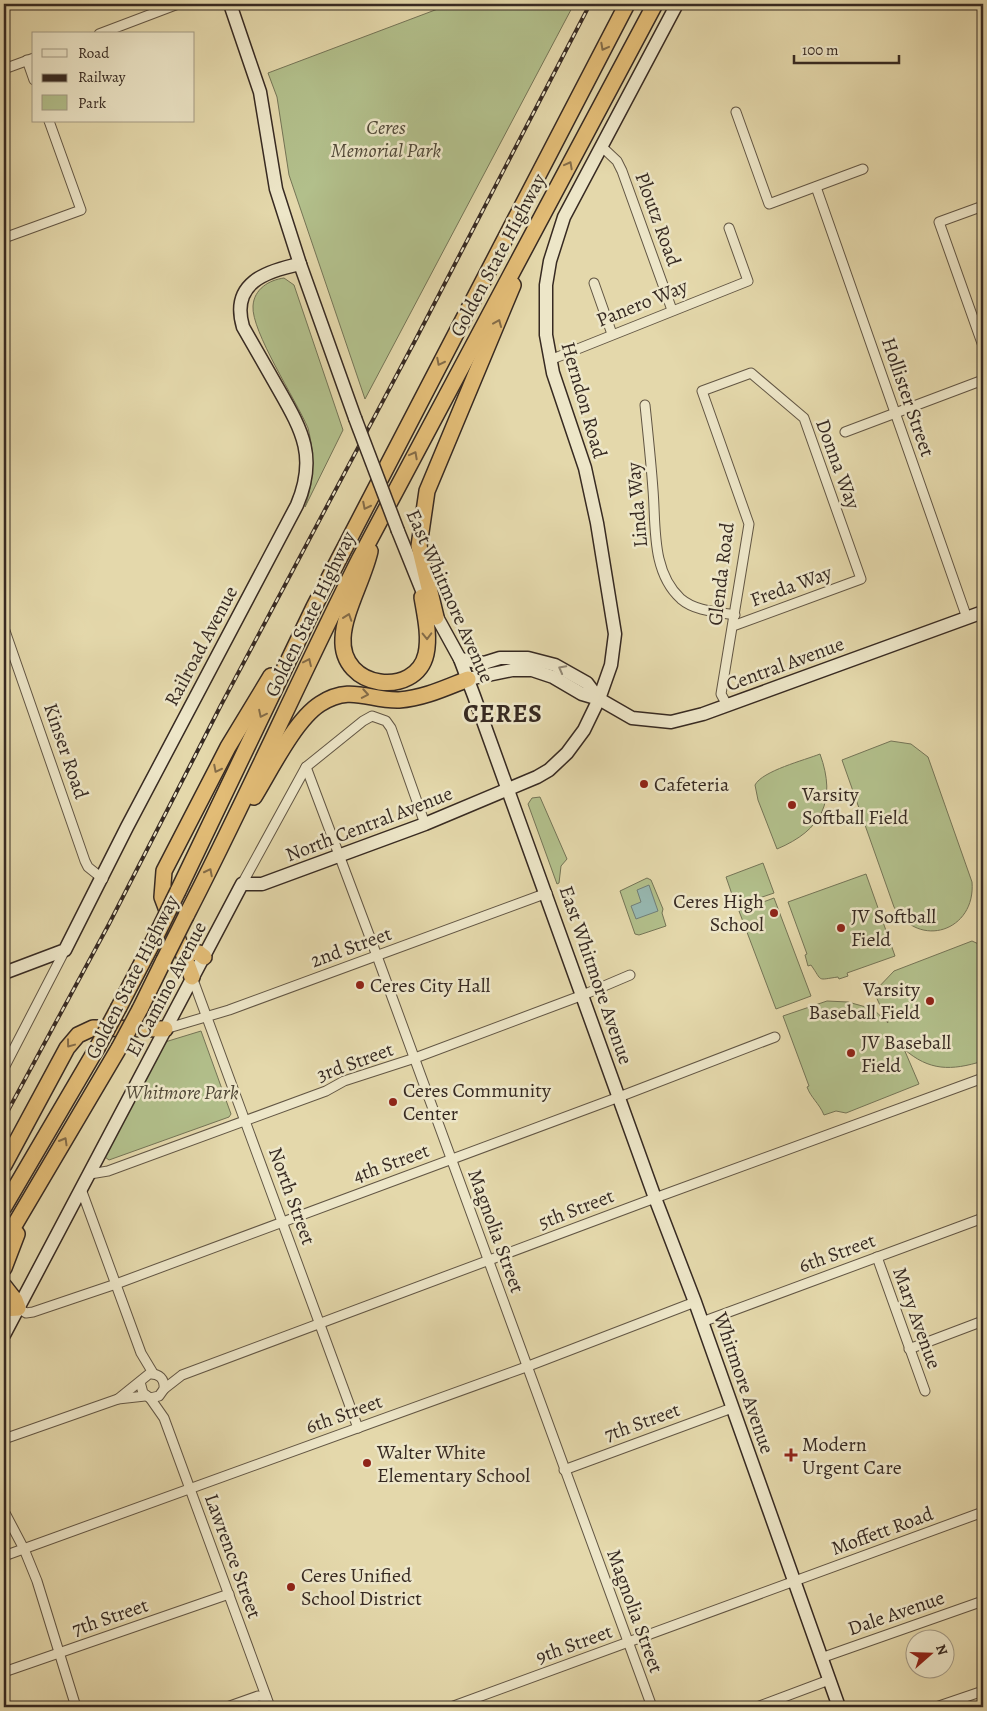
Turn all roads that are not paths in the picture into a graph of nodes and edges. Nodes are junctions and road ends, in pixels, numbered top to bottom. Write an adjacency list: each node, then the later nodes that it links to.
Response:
1 (178, 4): 6 (street)
2 (230, 4): 18 (street, East Whitmore Avenue)
3 (627, 4): 32 (highway, Golden State Highway, one-way to 32)
4 (655, 4): 15 (highway, Golden State Highway, one-way to 4)
5 (677, 4): 11 (street, Herndon Road)
6 (104, 32)
7 (30, 59): 8 (street)
8 (4, 69)
9 (736, 112): 13 (street)
10 (49, 122): 17 (street)
11 (601, 146): 20 (street, Ploutz Road); 23 (street, Herndon Road)
12 (863, 169): 13 (street)
13 (816, 187): 27 (street, Hollister Street)
14 (983, 206): 22 (street)
15 (546, 208): 29 (highway, Golden State Highway, one-way to 15); 35 (highway, one-way to 15)
16 (728, 228): 20 (street, Panero Way)
17 (4, 238)
18 (300, 264): 31 (street, East Whitmore Avenue, bridge); 48 (street, Railroad Avenue)
19 (594, 283): 21 (street)
20 (672, 310): 21 (street, Panero Way)
21 (612, 334): 23 (street, Panero Way)
22 (983, 346)
23 (550, 360): 41 (street, Herndon Road)
24 (983, 380): 27 (street)
25 (702, 392): 30 (street, Donna Way); 34 (street, Glenda Road)
26 (645, 406): 34 (street, Linda Way)
27 (895, 413): 28 (street); 36 (street, Hollister Street)
28 (846, 432)
29 (375, 529): 31 (highway, one-way to 29); 46 (highway, Golden State Highway, one-way to 29)
30 (861, 579): 37 (street, Freda Way)
31 (421, 588): 35 (street, East Whitmore Avenue)
32 (314, 607): 52 (highway, one-way to 52); 73 (highway, Golden State Highway, one-way to 73, bridge)
33 (983, 612): 36 (street, Central Avenue)
34 (735, 615): 37 (street, Glenda Road)
35 (436, 617): 39 (street, East Whitmore Avenue)
36 (967, 618): 42 (street, Central Avenue)
37 (733, 626): 42 (street, Glenda Road)
38 (4, 628): 48 (street, Kinser Road)
39 (460, 659): 40 (street, East Whitmore Avenue); 41 (street, one-way to 39)
40 (468, 679): 41 (street); 44 (street, East Whitmore Avenue); 46 (highway, one-way to 40)
41 (598, 699): 42 (street, Central Avenue); 44 (street, Herndon Road)
42 (727, 705)
43 (306, 767): 45 (street, El Camino Avenue); 47 (street, Magnolia Street); 49 (street, El Camino Avenue)
44 (508, 790): 45 (street, North Central Avenue); 50 (street, East Whitmore Avenue)
45 (425, 824): 47 (street, North Central Avenue)
46 (221, 849): 69 (highway, Golden State Highway, one-way to 46, bridge)
47 (340, 855): 49 (street, North Central Avenue); 53 (street, Magnolia Street)
48 (103, 879): 51 (street, Railroad Avenue)
49 (242, 884): 54 (street, El Camino Avenue)
50 (547, 893): 53 (street, 2nd Street); 58 (street, East Whitmore Avenue)
51 (65, 950): 55 (street); 63 (street, Railroad Avenue)
52 (182, 951): 54 (highway); 57 (highway)
53 (377, 956): 59 (street, 2nd Street); 62 (street, Magnolia Street)
54 (204, 957): 57 (street, El Camino Avenue)
55 (4, 973)
56 (630, 975): 58 (street, 3rd Street)
57 (192, 977): 59 (street, North Street); 60 (street, El Camino Avenue)
58 (583, 995): 62 (street, 3rd Street); 65 (street, East Whitmore Avenue)
59 (207, 1017): 60 (street, 2nd Street); 66 (street, North Street)
60 (165, 1029): 68 (highway, one-way to 68); 70 (street, El Camino Avenue)
61 (775, 1037): 65 (street, 4th Street)
62 (415, 1058): 66 (street, 3rd Street); 67 (street, Magnolia Street)
63 (4, 1068)
64 (983, 1078): 72 (street, 5th Street)
65 (619, 1097): 67 (street, 4th Street); 72 (street, East Whitmore Avenue)
66 (246, 1121): 70 (street, 3rd Street); 75 (street, North Street)
67 (452, 1159): 75 (street, 4th Street); 78 (street, Magnolia Street)
68 (4, 1165)
69 (46, 1173): 76 (highway, Golden State Highway); 79 (highway)
70 (90, 1174): 71 (street, El Camino Avenue)
71 (81, 1188): 80 (street); 83 (street, El Camino Avenue)
72 (655, 1198): 78 (street, 5th Street); 82 (street, Whitmore Avenue)
73 (4, 1207)
74 (983, 1218): 77 (street, 6th Street)
75 (283, 1222): 80 (street, 4th Street); 86 (street, North Street)
76 (4, 1244)
77 (877, 1257): 84 (street, 6th Street); 88 (street, Mary Avenue)
78 (488, 1261): 86 (street, 5th Street); 90 (street, Magnolia Street)
79 (4, 1268)
80 (116, 1284): 83 (street, 4th Street); 89 (street)
81 (4, 1286): 83 (highway)
82 (695, 1302): 84 (street, Whitmore Avenue); 90 (street, 6th Street)
83 (11, 1308): 87 (street, El Camino Avenue)
84 (702, 1322): 98 (street, Whitmore Avenue)
85 (983, 1322): 88 (street)
86 (320, 1324): 92 (street, 5th Street); 100 (street, North Street)
87 (4, 1335)
88 (909, 1349): 95 (street, Mary Avenue)
89 (141, 1353): 91 (street); 93 (street)
90 (526, 1367): 100 (street, 6th Street); 102 (street, Magnolia Street)
91 (156, 1374): 92 (street, 5th Street); 93 (street); 94 (street)
92 (182, 1375): 94 (street, 5th Street)
93 (142, 1380): 96 (street); 97 (street)
94 (163, 1391): 96 (street); 99 (street, Lawrence Street)
95 (925, 1392)
96 (148, 1397): 97 (street); 99 (street, Lawrence Street)
97 (118, 1399): 101 (street)
98 (732, 1408): 102 (street, 7th Street); 109 (street, Whitmore Avenue)
99 (164, 1418): 103 (street, Lawrence Street)
100 (358, 1428): 103 (street, 6th Street)
101 (4, 1439)
102 (564, 1470): 112 (street, Magnolia Street)
103 (190, 1489): 107 (street, 6th Street); 110 (street, Lawrence Street)
104 (4, 1511): 106 (street)
105 (983, 1512): 109 (street, Moffett Road)
106 (6, 1520): 107 (street)
107 (24, 1549): 108 (street, 6th Street); 113 (street)
108 (4, 1556)
109 (793, 1582): 112 (street, 9th Street); 114 (street)
110 (228, 1594): 113 (street, 7th Street); 118 (street, Lawrence Street)
111 (983, 1601): 114 (street, Dale Avenue)
112 (628, 1643): 122 (street, 9th Street); 123 (street, Magnolia Street)
113 (60, 1653): 115 (street, 7th Street); 119 (street)
114 (821, 1658): 116 (street)
115 (4, 1672)
116 (829, 1680): 124 (street); 125 (street)
117 (983, 1691): 126 (street)
118 (266, 1697): 120 (street); 121 (street, Lawrence Street)
119 (76, 1707)
120 (227, 1707)
121 (270, 1707)
122 (451, 1707)
123 (652, 1707)
124 (757, 1707)
125 (839, 1707)
126 (936, 1707)

